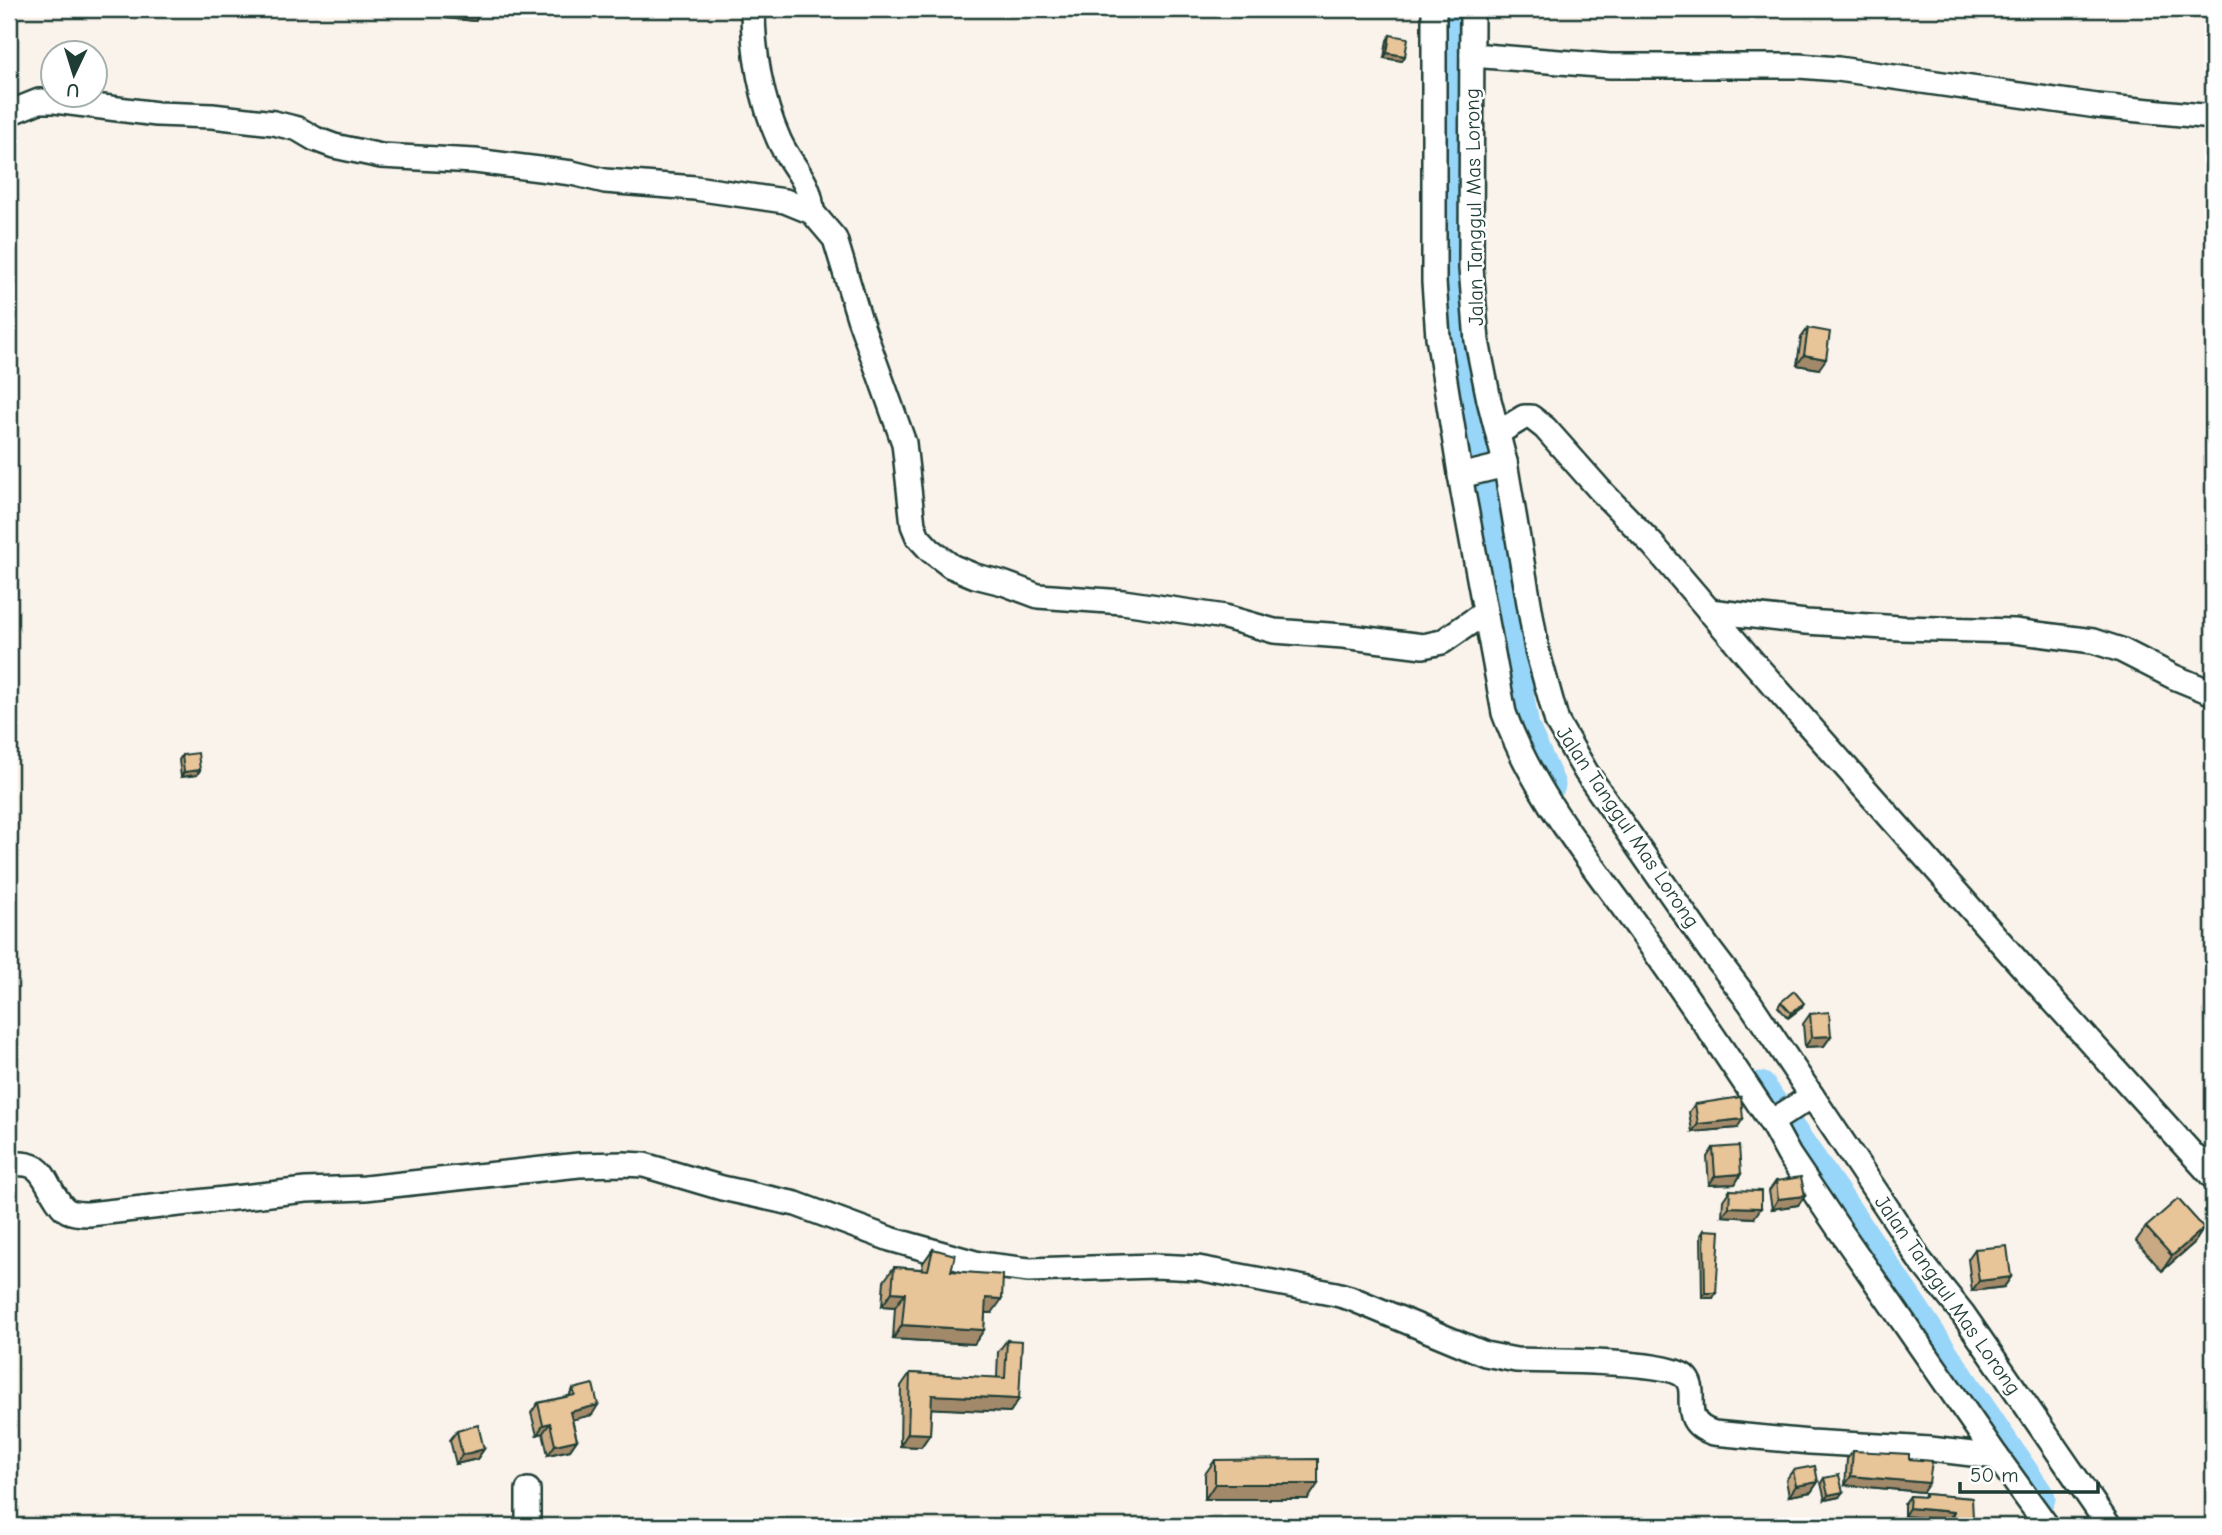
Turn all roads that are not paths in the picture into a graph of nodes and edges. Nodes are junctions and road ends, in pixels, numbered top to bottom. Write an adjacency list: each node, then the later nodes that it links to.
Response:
1 (753, 9): 7 (street)
2 (1434, 9): 10 (street)
3 (1472, 9): 4 (street, Jalan Tanggul Mas Lorong)
4 (1472, 55): 6 (street); 8 (street, Jalan Tanggul Mas Lorong)
5 (9, 113): 7 (street)
6 (2213, 117)
7 (812, 212): 12 (street)
8 (1498, 433): 9 (street, Jalan Tanggul Mas Lorong); 11 (street)
9 (1499, 465): 10 (street); 14 (street, Jalan Tanggul Mas Lorong)
10 (1463, 475): 12 (street)
11 (1709, 611): 13 (street); 16 (street)
12 (1485, 613): 14 (street)
13 (2213, 692)
14 (1791, 1110): 17 (street); 21 (street, Jalan Tanggul Mas Lorong)
15 (9, 1164): 17 (street)
16 (2213, 1177)
17 (1997, 1457): 20 (street)
18 (527, 1490): 19 (street)
19 (528, 1526)
20 (2047, 1526)
21 (2109, 1526)

